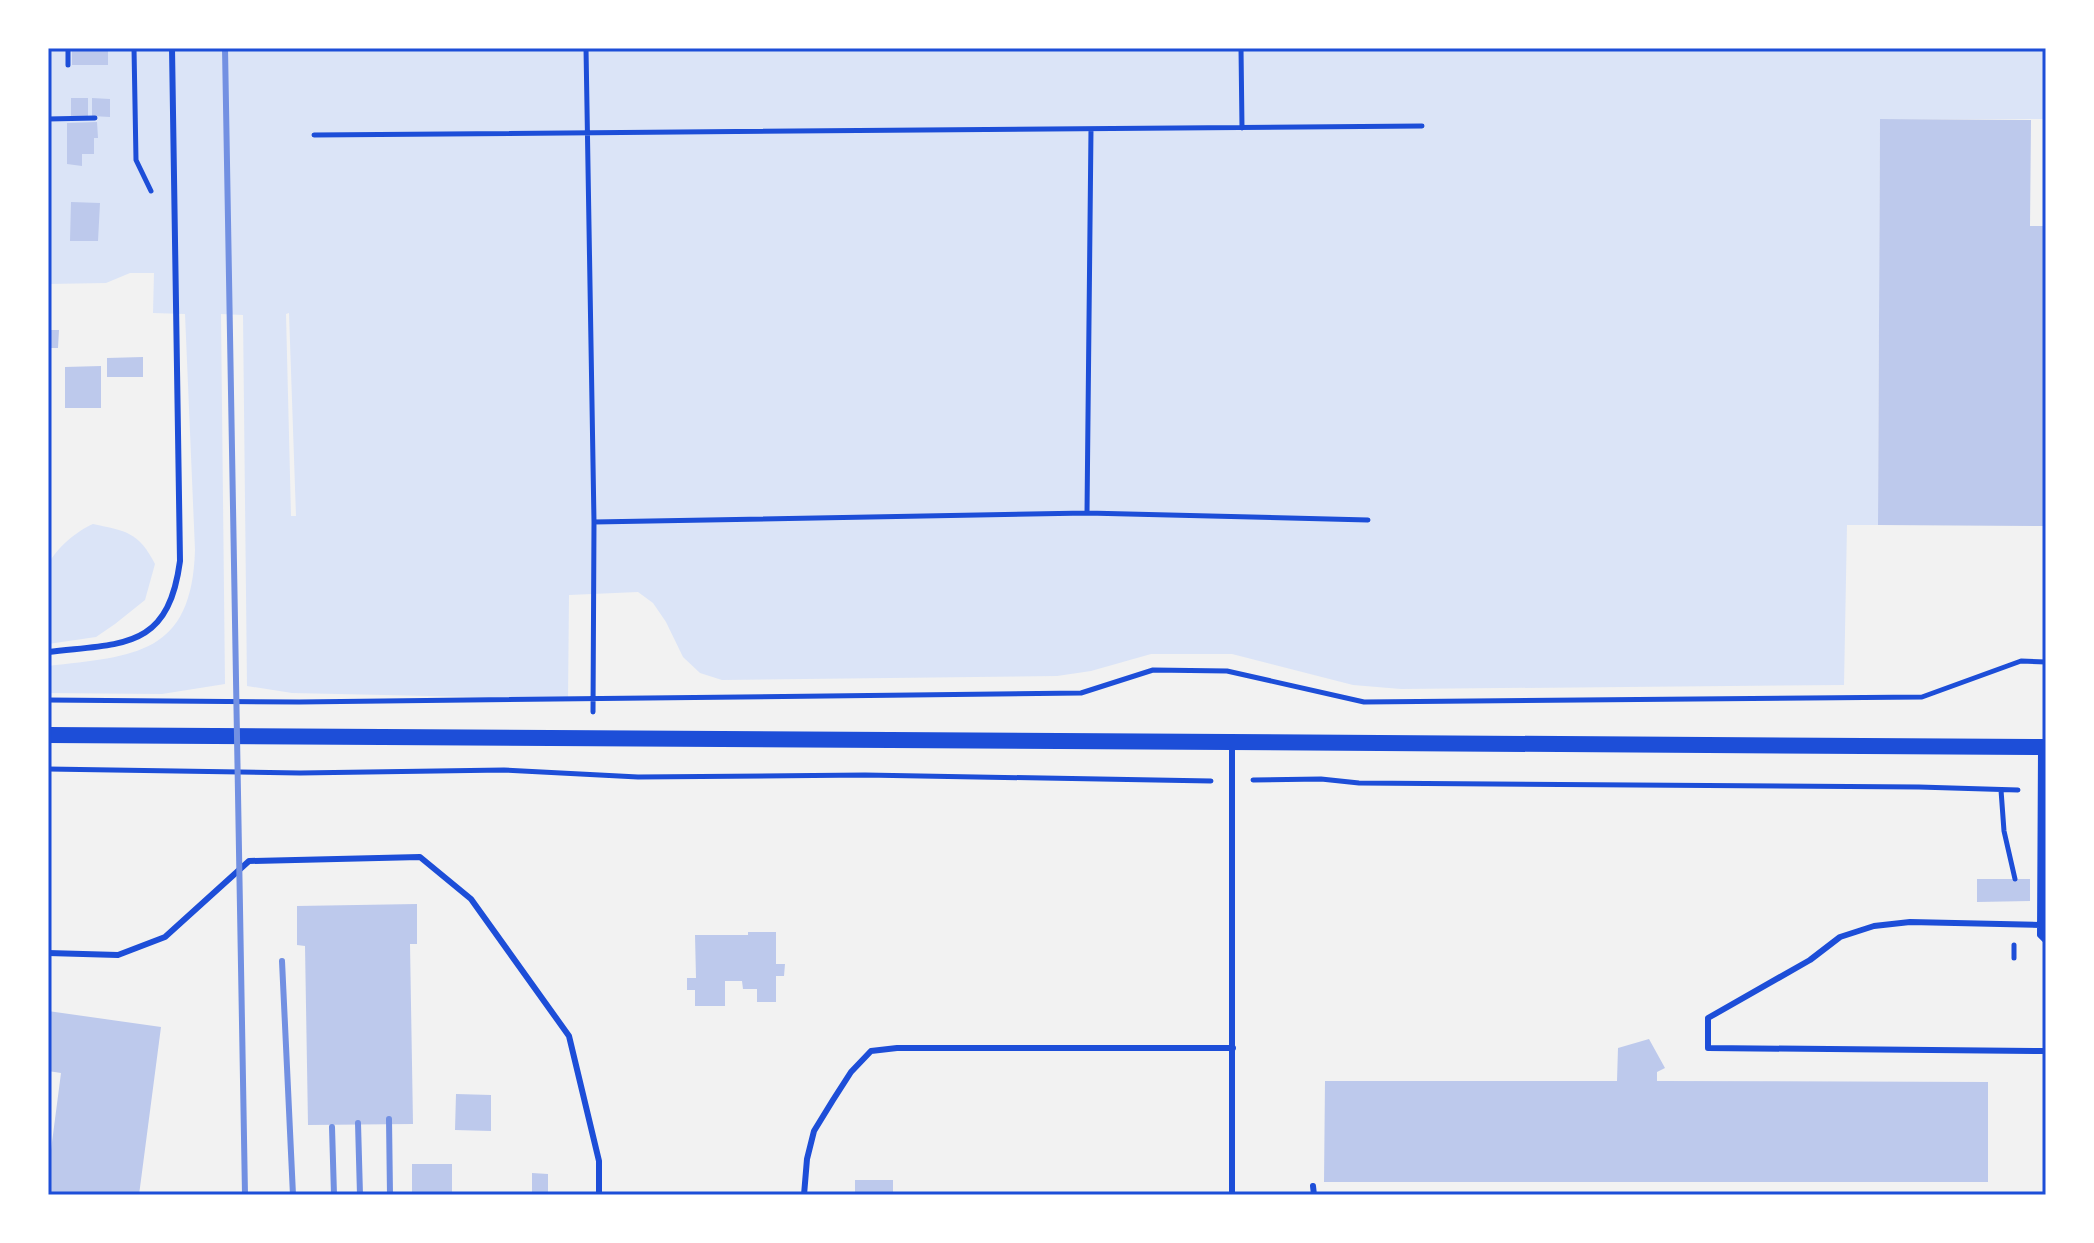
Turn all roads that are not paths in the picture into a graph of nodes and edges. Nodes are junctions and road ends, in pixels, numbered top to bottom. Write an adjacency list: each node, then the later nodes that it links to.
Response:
1 (172, 48): 2 (lane)
2 (48, 652)
3 (48, 735): 4 (main road)
4 (1232, 741): 5 (main road); 9 (lane)
5 (2044, 747): 6 (lane)
6 (2040, 925): 7 (lane); 10 (lane)
7 (2046, 941)
8 (48, 953): 12 (lane)
9 (1233, 1048): 13 (lane); 14 (lane)
10 (2046, 1051)
11 (1313, 1186): 15 (lane)
12 (599, 1195)
13 (804, 1195)
14 (1232, 1195)
15 (1314, 1195)

